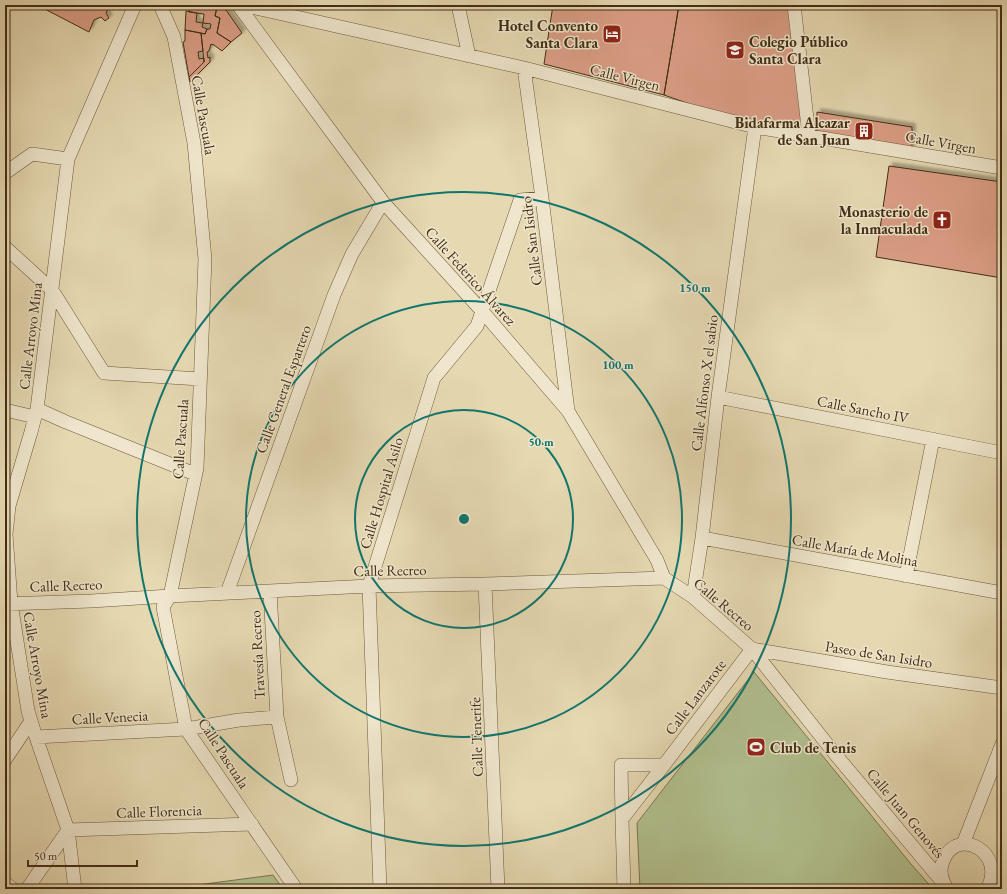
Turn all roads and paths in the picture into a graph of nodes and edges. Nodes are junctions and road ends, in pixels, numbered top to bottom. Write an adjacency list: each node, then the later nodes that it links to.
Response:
1 (134, 5): 11 (street, Calle Arroyo Mina)
2 (160, 5): 19 (street, Calle Pascuala)
3 (238, 5): 15 (street, Calle Federico Álvarez)
4 (242, 5): 7 (street, Calle Virgen)
5 (458, 5): 7 (street)
6 (794, 5): 10 (street)
7 (469, 56): 8 (street, Calle Virgen)
8 (524, 68): 9 (street, Calle Virgen); 14 (street, Calle San Isidro)
9 (754, 127): 10 (street, Calle Virgen); 20 (street, Calle Alfonso X el sabio)
10 (809, 136): 12 (street, Calle Virgen)
11 (68, 159): 13 (street); 17 (street, Calle Arroyo Mina)
12 (1002, 168)
13 (5, 173)
14 (542, 198): 18 (street, Calle Hospital Asilo); 22 (street, Calle San Isidro)
15 (383, 202): 18 (street, Calle Federico Álvarez); 34 (street, Calle General Espartero)
16 (5, 247): 17 (street)
17 (52, 290): 19 (street); 23 (street, Calle Arroyo Mina)
18 (482, 311): 22 (street, Calle Federico Álvarez); 32 (street, Calle Hospital Asilo)
19 (200, 379): 26 (street, Calle Pascuala)
20 (718, 397): 24 (street, Calle Sancho IV); 28 (street, Calle Alfonso X el sabio)
21 (5, 410): 23 (street)
22 (568, 411): 30 (street, Calle Federico Álvarez)
23 (36, 413): 26 (street); 27 (street, Calle Arroyo Mina)
24 (933, 440): 25 (street, Calle Sancho IV); 29 (street)
25 (1002, 453)
26 (195, 474): 36 (street, Calle Pascuala)
27 (5, 534): 38 (street, Calle Arroyo Mina)
28 (702, 538): 29 (street, Calle María de Molina); 37 (street, Calle Alfonso X el sabio)
29 (906, 576): 35 (street, Calle María de Molina)
30 (664, 578): 31 (street, Calle Recreo); 37 (street, Calle Recreo)
31 (485, 584): 32 (street, Calle Recreo); 61 (street, Calle Tenerife)
32 (368, 586): 33 (street, Calle Recreo); 60 (street, Calle Hospital Asilo)
33 (270, 591): 34 (street, Calle Recreo); 41 (street, Travesía Recreo)
34 (227, 593): 36 (street, Calle Recreo)
35 (1002, 593)
36 (170, 596): 38 (street, Calle Recreo); 43 (street, Calle Pascuala)
37 (693, 597): 39 (street, Calle Recreo)
38 (8, 604): 42 (street, Calle Arroyo Mina)
39 (752, 649): 40 (street, Paseo de San Isidro); 47 (street, Calle Lanzarote); 55 (street, Calle Juan Genovés)
40 (1002, 688)
41 (277, 717): 43 (street, Travesía Recreo); 48 (street, Travesía Recreo)
42 (31, 720): 44 (street, Calle Arroyo Mina); 46 (street)
43 (186, 729): 44 (street, Calle Venecia); 50 (street, Calle Pascuala)
44 (36, 736): 51 (street, Calle Arroyo Mina)
45 (1002, 744): 52 (street)
46 (5, 760)
47 (664, 766): 49 (street, Calle Lanzarote); 49 (street)
48 (291, 780)
49 (622, 819): 62 (street)
50 (252, 824): 51 (street, Calle Florencia); 59 (street, Calle Pascuala)
51 (68, 830): 57 (street); 58 (street, Calle Arroyo Mina)
52 (963, 844): 53 (street); 55 (street)
53 (997, 860): 63 (street)
54 (5, 883): 56 (street)
55 (947, 887)
56 (13, 889)
57 (27, 889)
58 (75, 889)
59 (296, 889)
60 (380, 889)
61 (498, 889)
62 (624, 889)
63 (987, 889)

